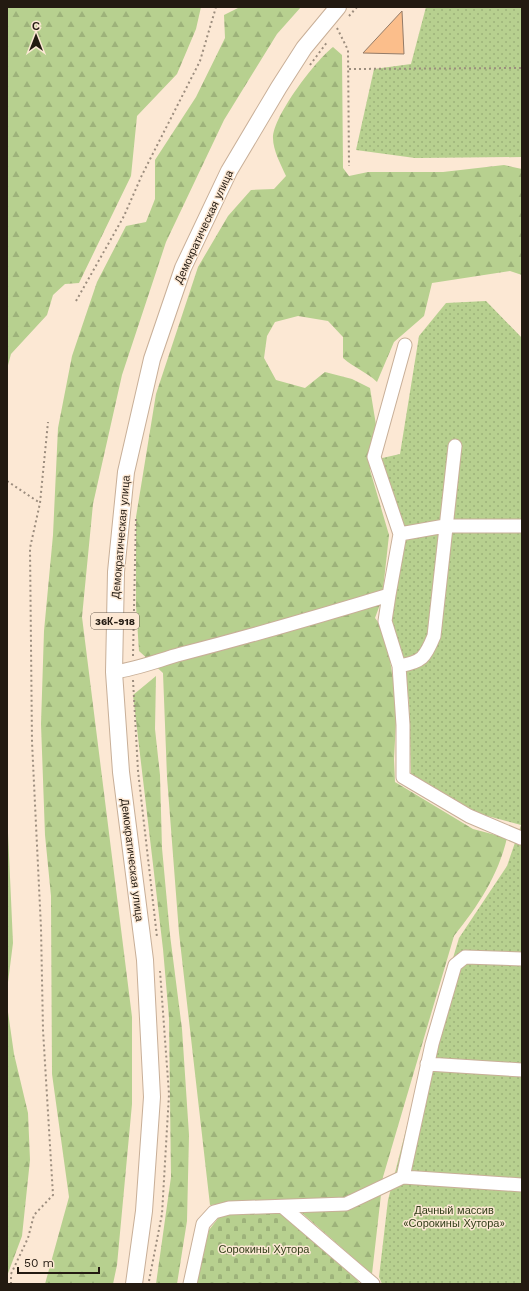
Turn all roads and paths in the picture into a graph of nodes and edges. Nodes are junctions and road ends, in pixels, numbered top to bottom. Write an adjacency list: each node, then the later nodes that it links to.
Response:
1 (216, 7): 10 (path)
2 (357, 7): 3 (path)
3 (339, 19): 4 (path); 7 (path); 23 (main road, Демократическая улица / 36К-918)
4 (333, 35)
5 (329, 40): 8 (path)
6 (522, 68): 7 (path)
7 (349, 69): 9 (path)
8 (306, 70)
9 (349, 166)
10 (76, 301)
11 (405, 345): 19 (lane)
12 (48, 422): 15 (path)
13 (455, 446): 17 (lane)
14 (7, 481): 15 (path)
15 (40, 503): 33 (path)
16 (136, 510): 22 (path)
17 (445, 526): 18 (lane); 19 (lane); 21 (lane)
18 (522, 526)
19 (400, 534): 20 (lane)
20 (389, 595): 21 (lane); 22 (lane)
21 (398, 666): 24 (lane)
22 (132, 670): 23 (lane); 25 (path)
23 (114, 672): 34 (main road, Демократическая улица / 36К-918)
24 (522, 836)
25 (158, 945)
26 (522, 959): 28 (lane)
27 (160, 968): 35 (path)
28 (427, 1064): 29 (lane); 30 (lane)
29 (522, 1070)
30 (403, 1177): 31 (lane); 32 (lane)
31 (522, 1185)
32 (283, 1207): 36 (lane); 37 (lane)
33 (11, 1284)
34 (134, 1284)
35 (148, 1284)
36 (190, 1284)
37 (373, 1284)

